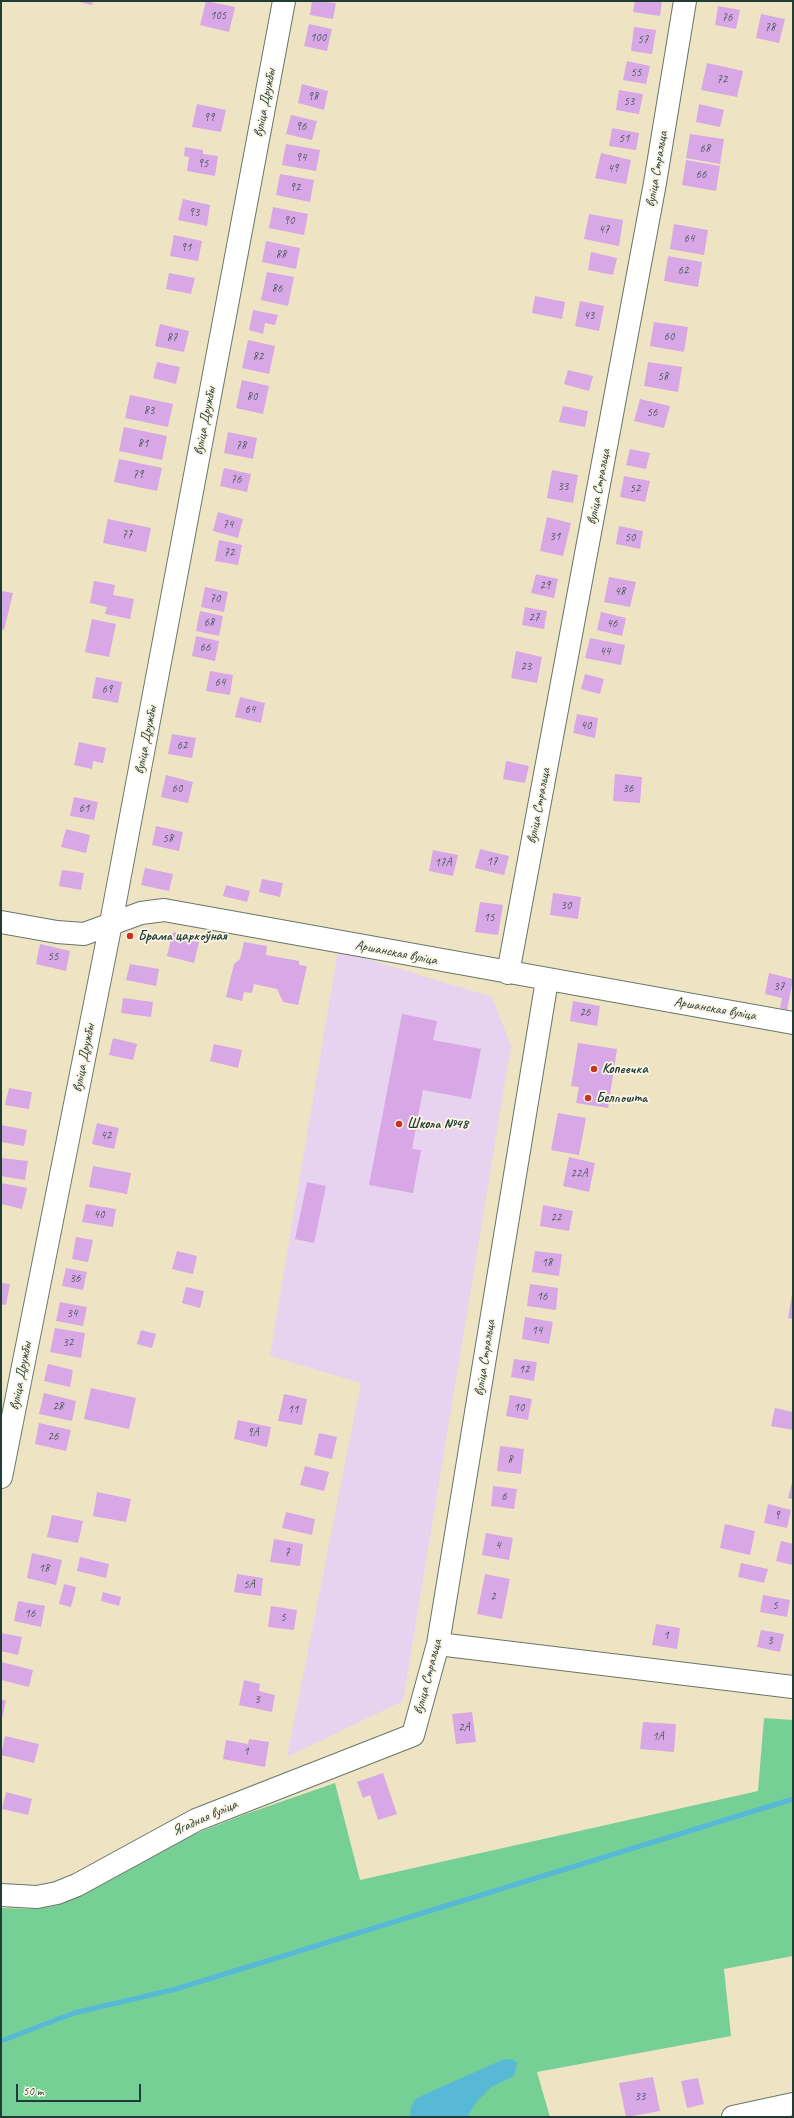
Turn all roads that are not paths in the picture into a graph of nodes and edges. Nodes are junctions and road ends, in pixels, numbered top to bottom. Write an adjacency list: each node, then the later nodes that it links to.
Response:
1 (284, 1): 4 (street, вуліца Дружбы)
2 (685, 1): 5 (street, вуліца Стральца)
3 (1, 922): 4 (street, Аршанская вуліца)
4 (111, 922): 5 (street, Аршанская вуліца); 8 (street, вуліца Дружбы)
5 (508, 973): 6 (street, Аршанская вуліца)
6 (547, 980): 7 (street, Аршанская вуліца); 9 (street, вуліца Стральца)
7 (793, 1023)
8 (1, 1477)
9 (438, 1644): 10 (street); 11 (street, вуліца Стральца)
10 (793, 1688)
11 (413, 1735): 12 (street, Ягадная вуліца)
12 (1, 1895)
13 (793, 2104): 14 (street)
14 (733, 2117)

